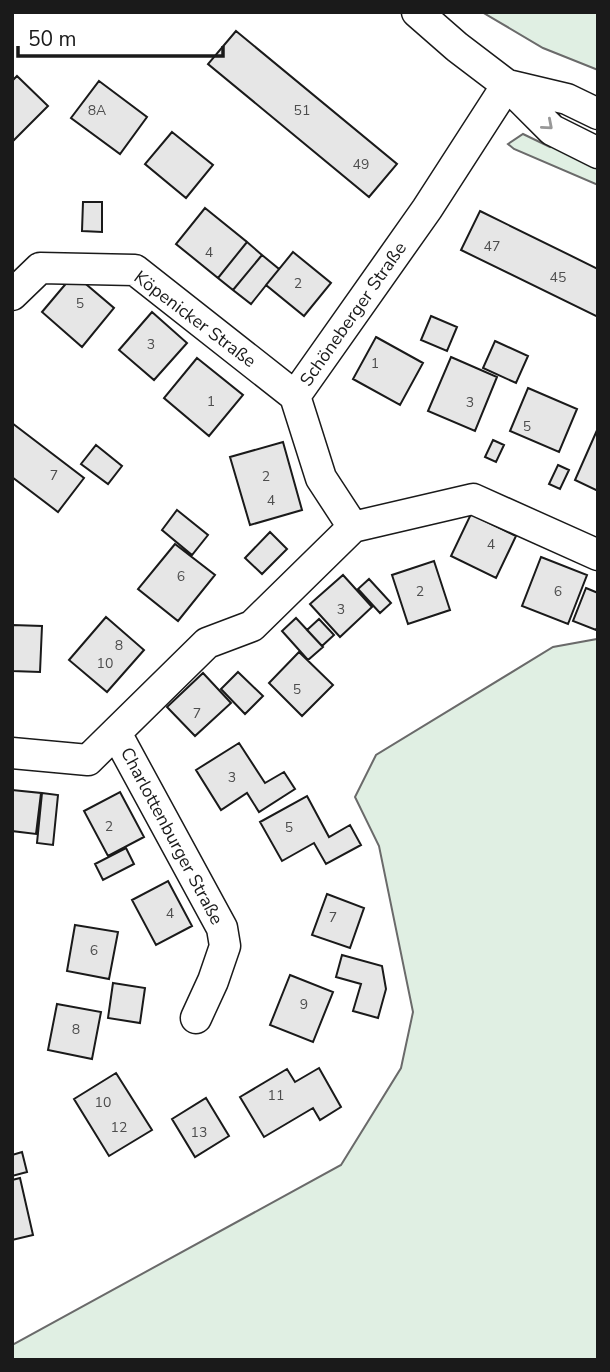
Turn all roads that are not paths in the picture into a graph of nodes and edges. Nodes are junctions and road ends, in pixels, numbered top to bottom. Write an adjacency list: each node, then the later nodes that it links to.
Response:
1 (417, 12): 2 (street)
2 (507, 85): 3 (street); 4 (street, one-way to 4); 6 (street, Schöneberger Straße)
3 (598, 114)
4 (598, 153)
5 (12, 295): 6 (street, Köpenicker Straße)
6 (295, 396): 7 (street, Schöneberger Straße)
7 (354, 527): 8 (street); 9 (street)
8 (598, 555)
9 (116, 733): 10 (street); 11 (street, Charlottenburger Straße)
10 (12, 753)
11 (196, 1018)

